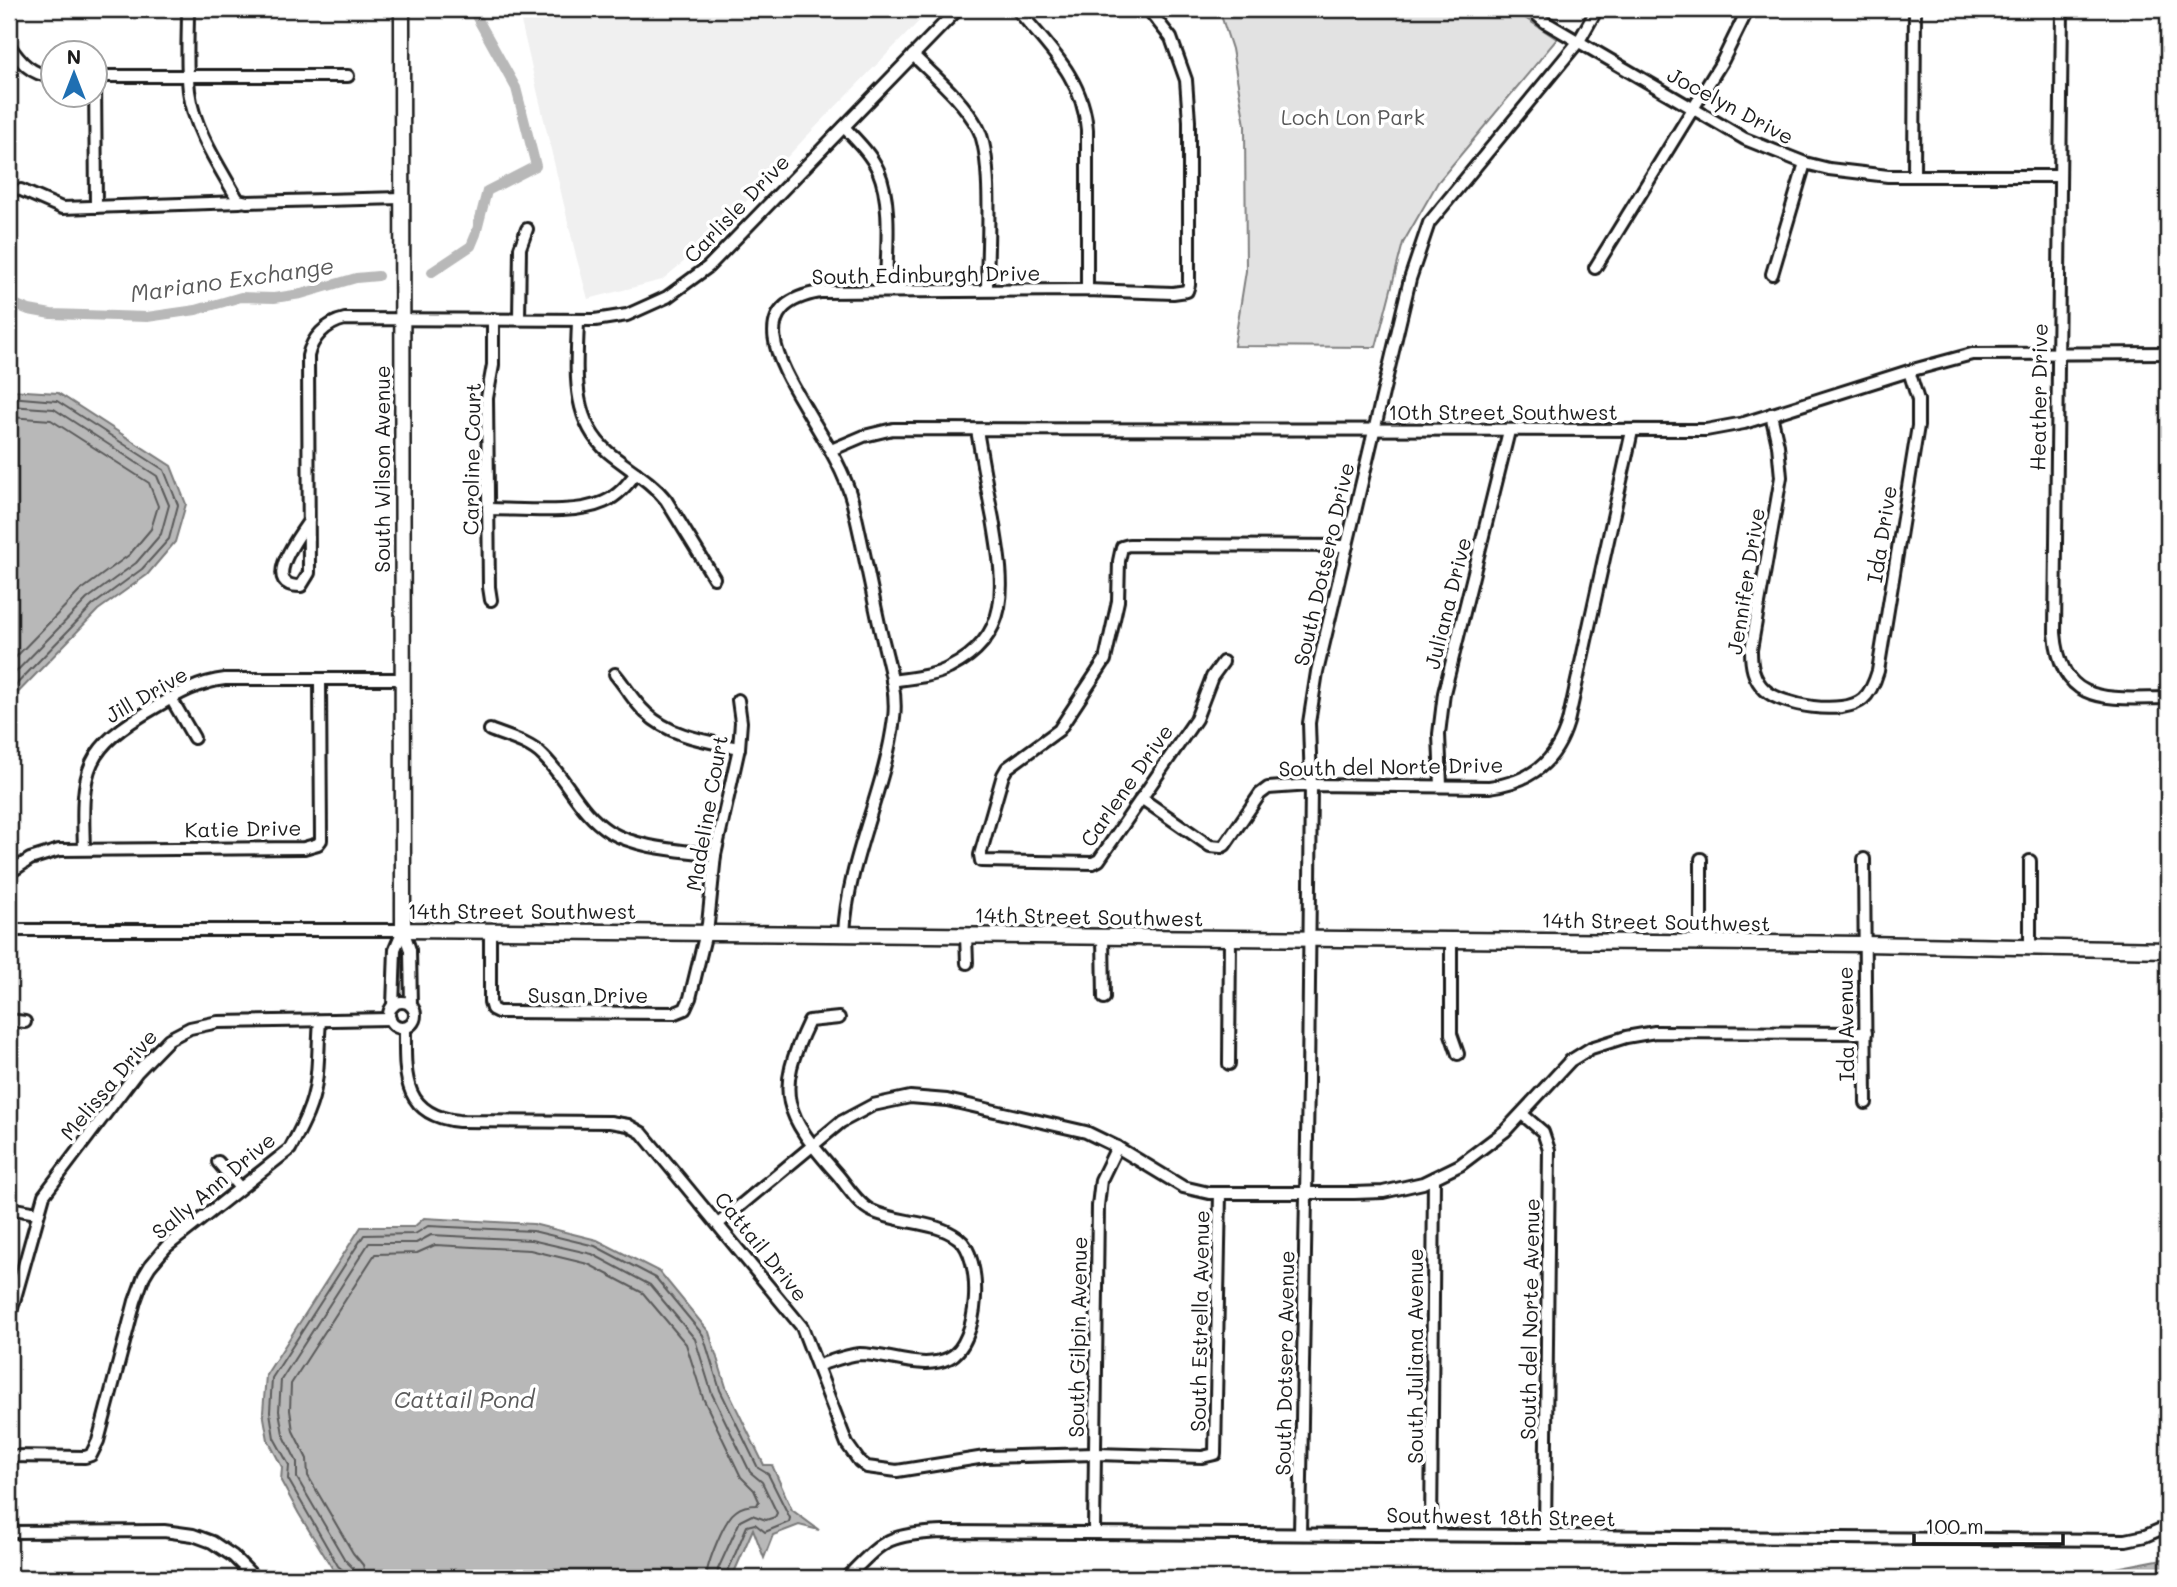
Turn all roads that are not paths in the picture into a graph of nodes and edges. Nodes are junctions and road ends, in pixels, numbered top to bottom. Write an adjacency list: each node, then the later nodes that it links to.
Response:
1 (188, 9): 15 (street)
2 (402, 9): 25 (main road, South Wilson Avenue)
3 (958, 9): 13 (street, Carlisle Drive)
4 (1017, 9): 33 (street)
5 (1148, 9): 33 (street, South Edinburgh Drive)
6 (1530, 9): 11 (street, Jocelyn Drive)
7 (1597, 9): 11 (street, South Dotsero Drive)
8 (1748, 9): 19 (street)
9 (1915, 9): 22 (street)
10 (2062, 9): 23 (street, Heather Drive)
11 (1579, 41): 19 (street, Jocelyn Drive); 43 (street, South Dotsero Drive)
12 (11, 52): 14 (street)
13 (913, 55): 20 (street, Carlisle Drive); 32 (street)
14 (38, 73)
15 (188, 75): 16 (street); 17 (street); 26 (street)
16 (108, 76)
17 (348, 76)
18 (95, 108): 27 (street)
19 (1692, 109): 21 (street, Jocelyn Drive); 29 (street)
20 (844, 127): 31 (street); 37 (street, Carlisle Drive)
21 (1805, 163): 22 (street, Jocelyn Drive); 30 (street)
22 (1914, 175): 23 (street, Jocelyn Drive)
23 (2060, 176): 38 (street, Heather Drive)
24 (21, 190): 27 (street)
25 (401, 198): 26 (street); 34 (main road, South Wilson Avenue)
26 (239, 201): 27 (street)
27 (96, 207)
28 (527, 229): 36 (street)
29 (1595, 268)
30 (1772, 274)
31 (886, 290): 32 (street, South Edinburgh Drive); 46 (street, South Edinburgh Drive)
32 (987, 290): 33 (street, South Edinburgh Drive)
33 (1087, 290)
34 (402, 319): 35 (street, Carlisle Drive); 49 (street, Carlisle Drive); 56 (main road, South Wilson Avenue)
35 (493, 319): 36 (street, Carlisle Drive); 48 (street, Caroline Court)
36 (519, 319): 37 (street, Carlisle Drive)
37 (578, 320): 47 (street)
38 (2058, 352): 39 (street, 10th Street Southwest); 40 (street, 10th Street Southwest); 59 (street, Heather Drive)
39 (2168, 353)
40 (1909, 371): 41 (street, 10th Street Southwest); 61 (street, Ida Drive)
41 (1771, 414): 45 (street, 10th Street Southwest); 61 (street, Jennifer Drive)
42 (977, 430): 43 (street, 10th Street Southwest); 46 (street, 10th Street Southwest); 57 (street)
43 (1374, 430): 44 (street, 10th Street Southwest); 50 (street, South Dotsero Drive)
44 (1509, 430): 45 (street, 10th Street Southwest); 66 (street, Juliana Drive)
45 (1632, 430): 66 (street, South del Norte Drive)
46 (831, 450): 57 (street, South Edinburgh Drive)
47 (636, 473): 48 (street); 51 (street)
48 (488, 509): 52 (street, Caroline Court)
49 (309, 522): 49 (street, Carlisle Drive)
50 (1347, 546): 65 (street, South Dotsero Drive); 67 (street, Carlene Drive)
51 (714, 578)
52 (491, 600)
53 (1223, 663): 67 (street, Carlene Drive)
54 (615, 674): 64 (street)
55 (320, 679): 56 (street, Jill Drive); 58 (street, Jill Drive); 68 (street, Katie Drive)
56 (403, 679): 75 (main road, South Wilson Avenue)
57 (891, 681): 78 (street, South Edinburgh Drive)
58 (171, 698): 63 (street); 68 (street, Jill Drive)
59 (2168, 698)
60 (738, 700): 64 (street, Madeline Court)
61 (1862, 700)
62 (490, 730): 69 (street)
63 (194, 738)
64 (739, 748): 69 (street, Madeline Court)
65 (1311, 785): 66 (street, South del Norte Drive); 67 (street, South del Norte Drive); 82 (street, South Dotsero Drive)
66 (1441, 786)
67 (1141, 798)
68 (84, 848): 73 (street, Katie Drive)
69 (715, 855): 77 (street, Madeline Court)
70 (1701, 859): 84 (street)
71 (1864, 859): 85 (street, Ida Avenue)
72 (2030, 860): 86 (street)
73 (9, 873)
74 (9, 930): 75 (street, 14th Street Southwest)
75 (403, 930): 76 (main road, 14th Street Southwest); 90 (street, South Wilson Avenue); 91 (street, South Wilson Avenue)
76 (490, 930): 77 (main road, 14th Street Southwest); 77 (street, Susan Drive)
77 (706, 933): 78 (main road, 14th Street Southwest)
78 (844, 935): 79 (main road, 14th Street Southwest)
79 (966, 936): 80 (main road, 14th Street Southwest); 88 (street)
80 (1103, 936): 81 (main road, 14th Street Southwest); 89 (street)
81 (1230, 938): 82 (main road, 14th Street Southwest); 100 (street)
82 (1308, 939): 83 (main road, 14th Street Southwest); 109 (street, South Dotsero Drive)
83 (1451, 940): 84 (main road, 14th Street Southwest); 99 (street)
84 (1701, 942): 85 (main road, 14th Street Southwest)
85 (1864, 944): 86 (main road, 14th Street Southwest); 98 (street, Ida Avenue)
86 (2030, 947): 87 (main road, 14th Street Southwest)
87 (2168, 950)
88 (967, 963)
89 (1104, 998)
90 (393, 1006): 91 (street); 93 (street)
91 (411, 1006): 97 (street)
92 (839, 1018): 103 (street)
93 (390, 1019): 95 (street, Melissa Drive); 97 (street)
94 (9, 1020): 96 (street)
95 (320, 1021): 107 (street, Sally Ann Drive); 111 (street, Melissa Drive)
96 (25, 1022)
97 (405, 1027): 112 (street, Cattail Drive)
98 (1866, 1033): 101 (street, Ida Avenue); 102 (street)
99 (1458, 1054)
100 (1229, 1063)
101 (1866, 1103)
102 (1522, 1114): 106 (street); 122 (street, South del Norte Avenue)
103 (813, 1146): 104 (street); 112 (street); 114 (street)
104 (1117, 1147): 108 (street); 115 (street, South Gilpin Avenue)
105 (218, 1162): 107 (street)
106 (1434, 1178): 109 (street); 121 (street, South Juliana Avenue)
107 (240, 1188): 116 (street, Sally Ann Drive)
108 (1220, 1193): 109 (street); 115 (street, South Estrella Avenue)
109 (1306, 1193): 120 (street, South Dotsero Avenue)
110 (9, 1208): 111 (street)
111 (37, 1213): 113 (street, Melissa Drive)
112 (718, 1224): 114 (street, Cattail Drive)
113 (9, 1320)
114 (819, 1365): 115 (street, Cattail Drive)
115 (1095, 1454): 119 (street, South Gilpin Avenue)
116 (9, 1456)
117 (2168, 1526): 122 (street, Southwest 18th Street)
118 (9, 1532): 123 (street)
119 (1094, 1532): 120 (street, Southwest 18th Street); 124 (street, Southwest 18th Street)
120 (1300, 1534): 121 (street, Southwest 18th Street)
121 (1431, 1534): 122 (street, Southwest 18th Street)
122 (1545, 1536)
123 (255, 1578)
124 (846, 1578)

